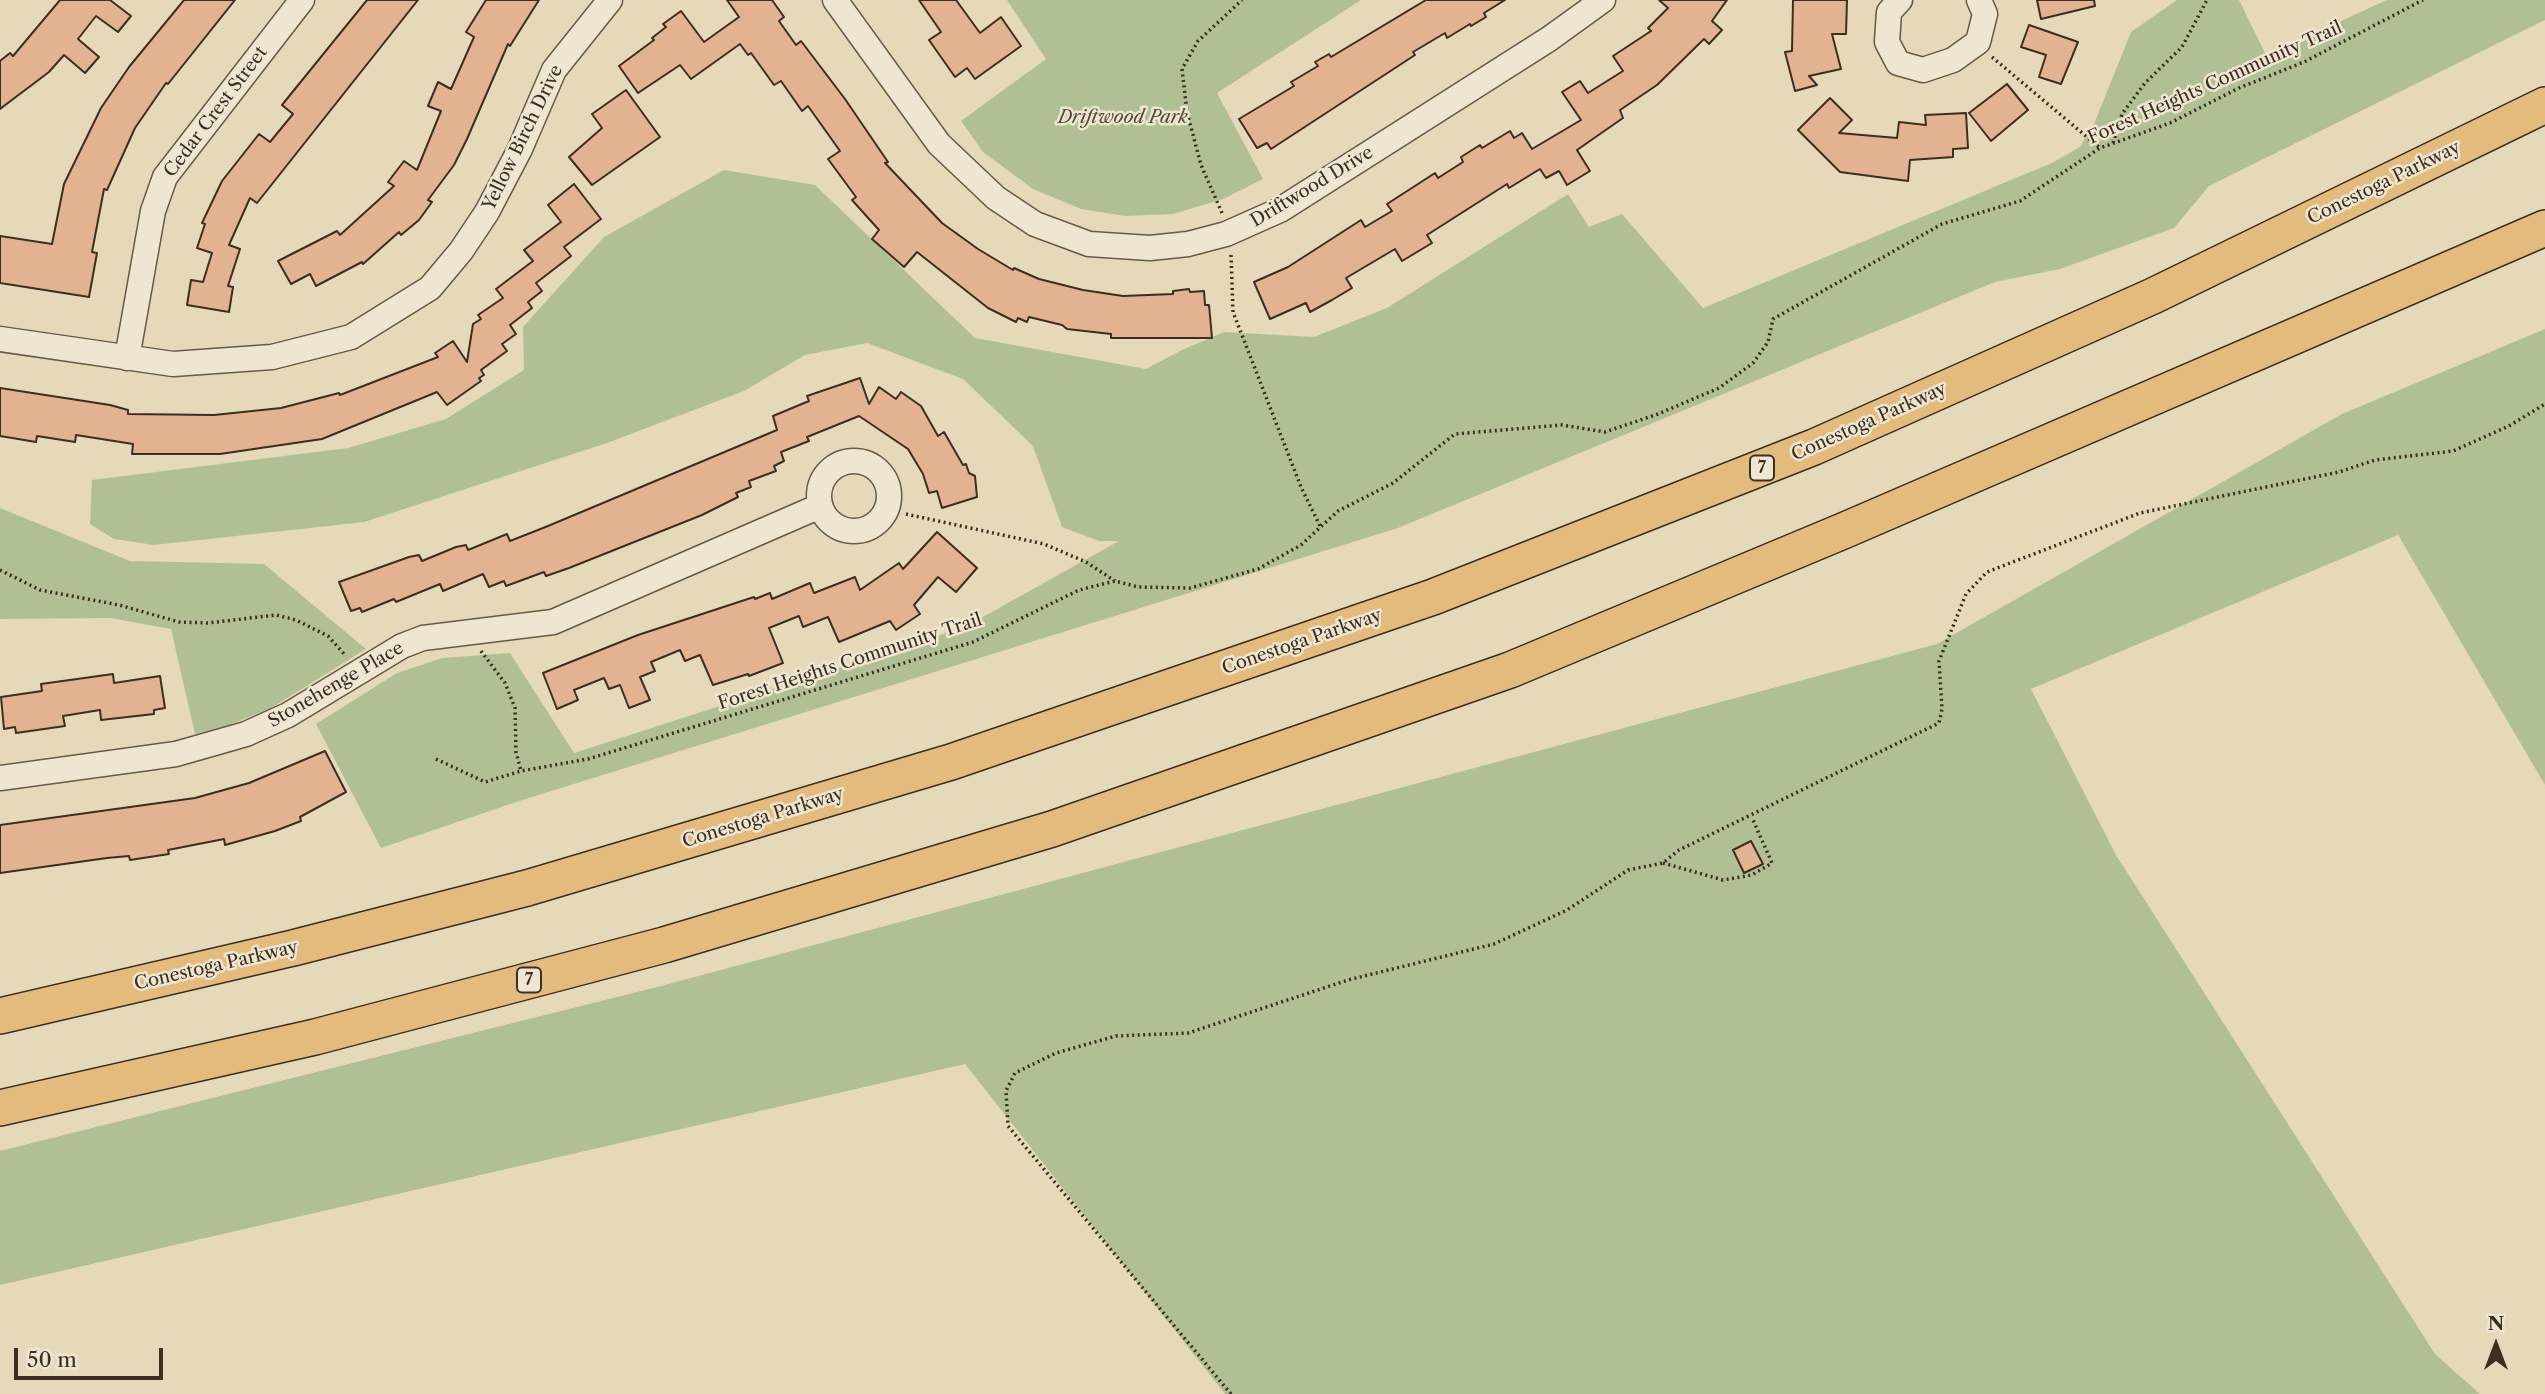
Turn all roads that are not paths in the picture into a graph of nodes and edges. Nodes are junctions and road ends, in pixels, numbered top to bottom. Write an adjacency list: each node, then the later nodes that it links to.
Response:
1 (302, 0): 10 (street, Cedar Crest Street)
2 (610, 0): 10 (street, Yellow Birch Drive)
3 (835, 0): 4 (street, Driftwood Drive)
4 (1603, 0)
5 (1900, 0): 6 (street)
6 (1979, 0)
7 (2545, 105): 13 (highway, Conestoga Parkway / 7)
8 (2545, 228): 14 (highway, 7)
9 (0, 339): 10 (street, Yellow Birch Drive)
10 (127, 358)
11 (820, 506): 12 (street, Stonehenge Place)
12 (0, 778)
13 (0, 1016)
14 (0, 1108)

